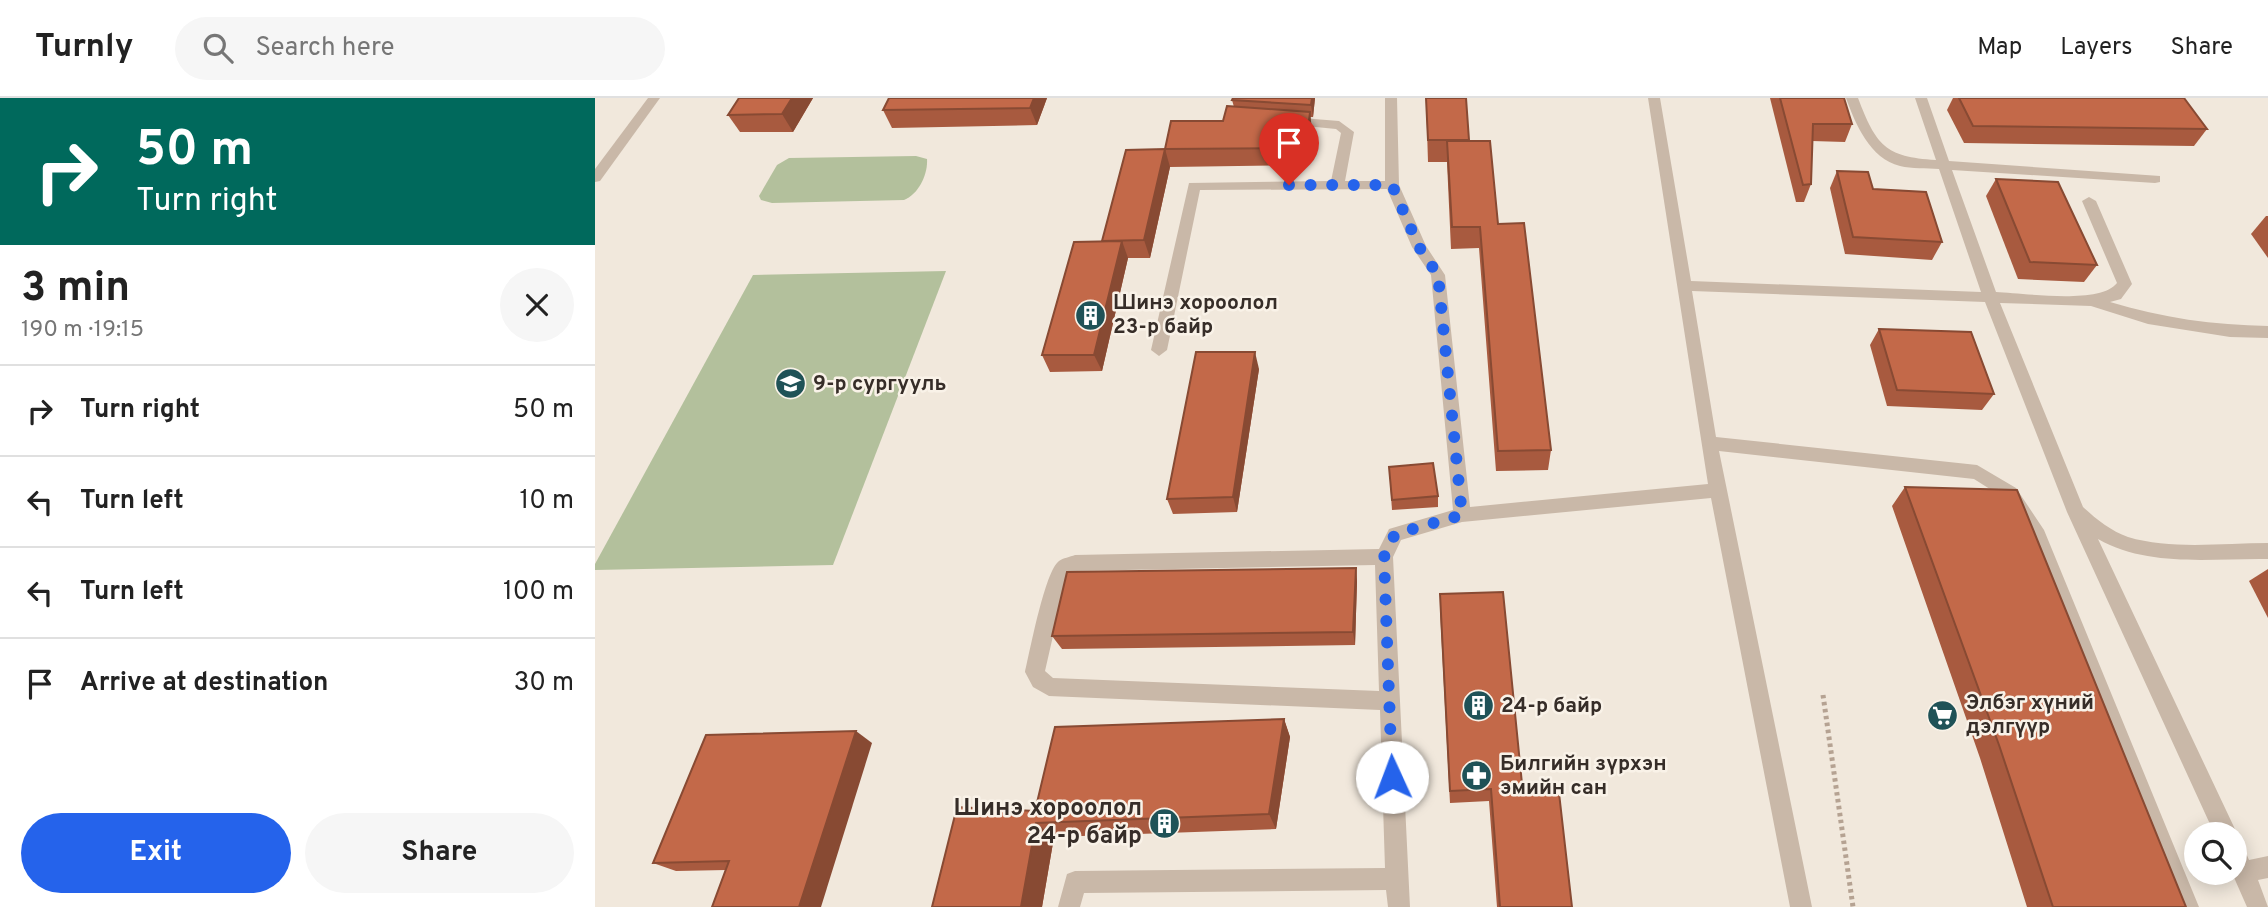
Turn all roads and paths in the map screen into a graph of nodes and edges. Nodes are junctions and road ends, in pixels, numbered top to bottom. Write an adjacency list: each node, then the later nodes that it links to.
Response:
1 (654, 98): 8 (street)
2 (1391, 98): 11 (street)
3 (1654, 98): 13 (street)
4 (1852, 98): 7 (street)
5 (1921, 98): 7 (street)
6 (1277, 120): 10 (street)
7 (1944, 165): 9 (street); 14 (street)
8 (595, 178)
9 (2155, 179)
10 (1337, 185): 11 (street); 17 (street)
11 (1392, 185): 21 (street)
12 (2089, 201): 15 (street)
13 (1686, 286): 14 (street); 18 (street)
14 (1990, 297): 15 (street); 20 (street)
15 (2091, 301): 16 (street)
16 (2268, 332)
17 (1160, 350)
18 (1709, 443): 19 (street); 35 (street)
19 (1718, 490): 21 (street); 33 (street)
20 (2076, 512): 22 (street); 26 (street)
21 (1462, 515): 23 (street)
22 (2268, 551)
23 (1384, 557): 25 (street); 25 (street)
24 (1823, 695): 34 (path)
25 (1390, 701): 29 (street)
26 (2220, 822)
27 (2247, 865): 28 (street)
28 (2268, 867)
29 (1396, 879): 31 (street); 32 (street)
30 (2247, 881): 36 (street)
31 (1069, 907)
32 (1399, 907)
33 (1801, 907)
34 (1853, 907)
35 (2187, 907)
36 (2259, 907)

